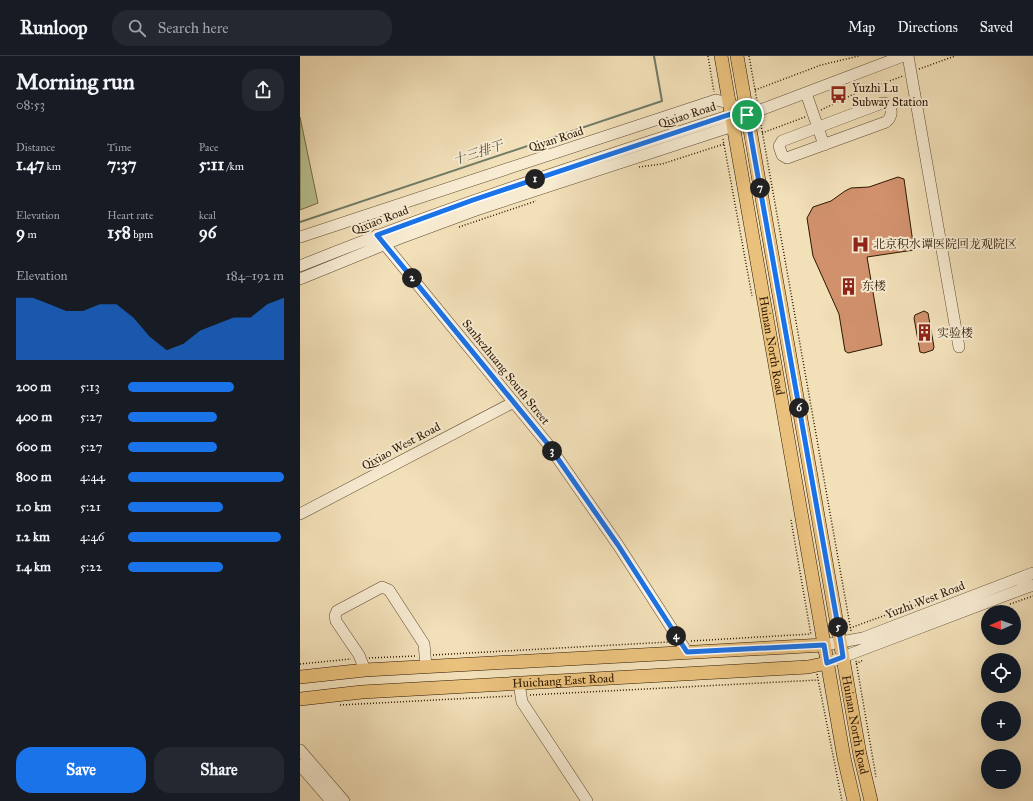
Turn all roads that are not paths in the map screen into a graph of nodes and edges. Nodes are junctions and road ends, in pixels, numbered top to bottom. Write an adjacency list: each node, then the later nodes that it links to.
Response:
1 (721, 56): 6 (main road, Huinan North Road)
2 (737, 56): 7 (main road, Huinan North Road)
3 (904, 56): 5 (street, Qixiao Road)
4 (908, 56): 15 (street)
5 (805, 93): 7 (street, Qixiao Road); 8 (street)
6 (731, 114): 7 (street); 7 (street, Qixiao Road); 10 (street, Qixiao Road); 11 (street, Qiyan Road); 12 (street, Qixiao Road); 21 (main road, Huinan North Road)
7 (747, 115): 20 (main road, Huinan North Road)
8 (817, 128): 9 (street); 9 (street); 9 (street)
9 (823, 145)
10 (377, 235): 12 (street, Sanhezhuang South Street); 13 (street, Qixiao Road)
11 (300, 237)
12 (384, 244): 14 (street, Qixiao Road); 16 (street, Sanhezhuang South Street)
13 (300, 266)
14 (300, 279)
15 (960, 347)
16 (514, 402): 17 (street, Qixiao West Road); 22 (street, Sanhezhuang South Street)
17 (300, 514)
18 (1033, 574): 20 (street, Yuzhi West Road)
19 (1033, 586): 23 (street, Yuzhi West Road)
20 (841, 643): 21 (street, Yuzhi West Road); 23 (main road, Huinan North Road)
21 (824, 645): 22 (main road, Huichang East Road); 25 (main road, Huinan North Road)
22 (683, 646): 24 (main road, Huichang East Road)
23 (843, 657): 25 (street, Yuzhi West Road); 36 (main road, Huinan North Road)
24 (426, 661): 26 (main road, Huichang East Road); 26 (street)
25 (827, 663): 28 (main road, Huichang East Road); 35 (main road, Huinan North Road)
26 (363, 664): 27 (main road, Huichang East Road)
27 (300, 677)
28 (520, 690): 29 (main road, Huichang East Road); 34 (street)
29 (300, 699)
30 (300, 750): 33 (street)
31 (300, 765): 32 (street)
32 (331, 801)
33 (344, 801)
34 (587, 801)
35 (854, 801)
36 (871, 801)

